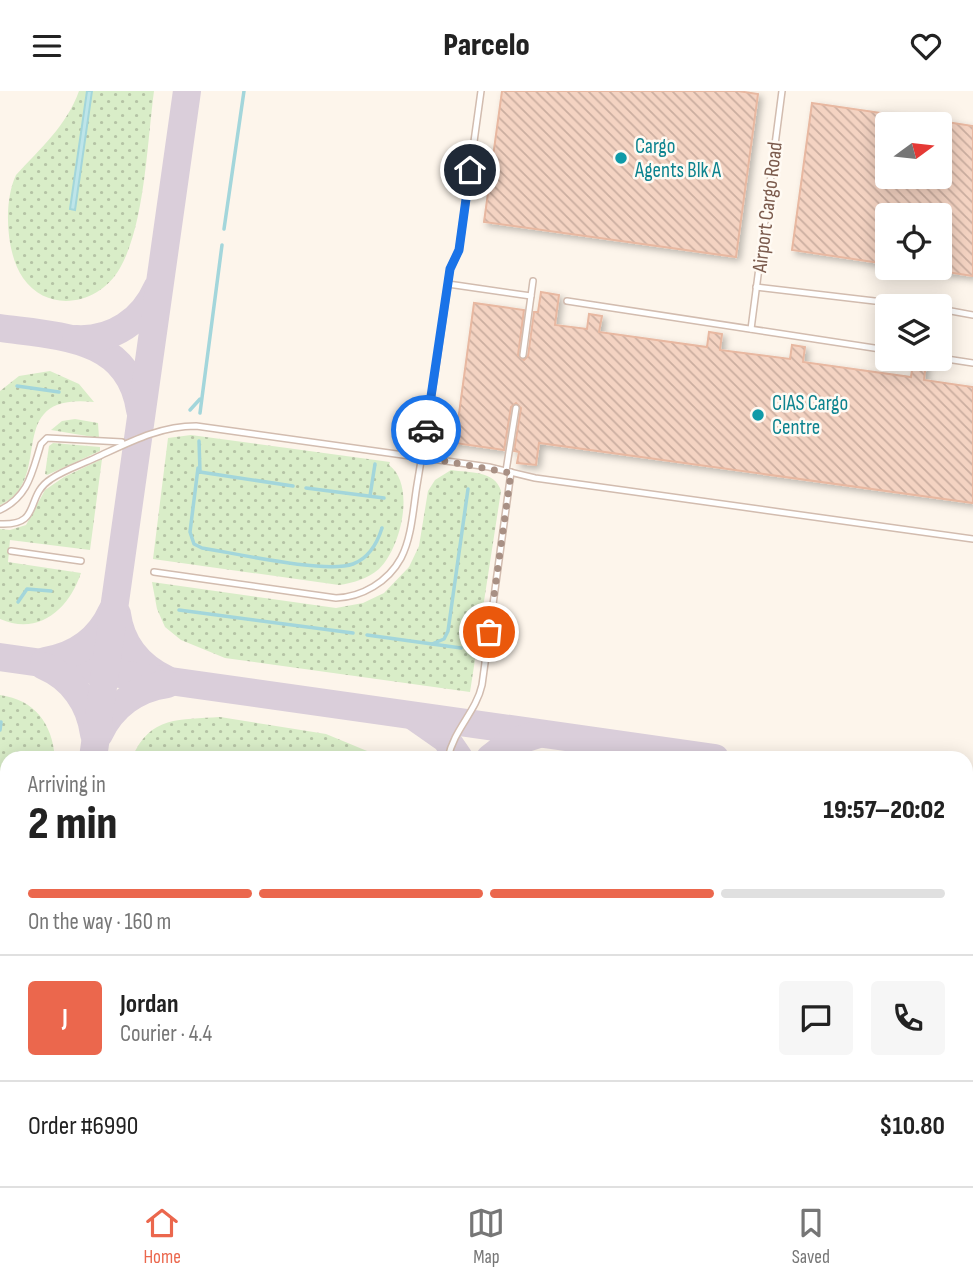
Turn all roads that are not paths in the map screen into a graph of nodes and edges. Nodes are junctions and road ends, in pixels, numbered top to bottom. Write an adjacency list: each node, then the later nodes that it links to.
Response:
1 (481, 91): 4 (lane)
2 (782, 91): 5 (lane, Airport Cargo Road)
3 (533, 281): 6 (lane)
4 (448, 283): 6 (lane); 18 (lane)
5 (756, 287): 8 (lane, Airport Cargo Road); 11 (lane)
6 (531, 296): 13 (lane)
7 (567, 301): 11 (lane)
8 (875, 301)
9 (952, 311): 10 (lane)
10 (973, 315)
11 (751, 329): 12 (lane)
12 (875, 348)
13 (523, 355)
14 (952, 360): 15 (lane)
15 (973, 363)
16 (516, 408): 19 (lane)
17 (126, 442): 18 (lane); 20 (lane); 21 (lane)
18 (422, 457): 19 (lane); 25 (lane)
19 (509, 472): 22 (lane); 26 (lane)
20 (0, 510)
21 (0, 524)
22 (973, 539)
23 (11, 551): 24 (lane)
24 (81, 561)
25 (154, 572)
26 (450, 751)

